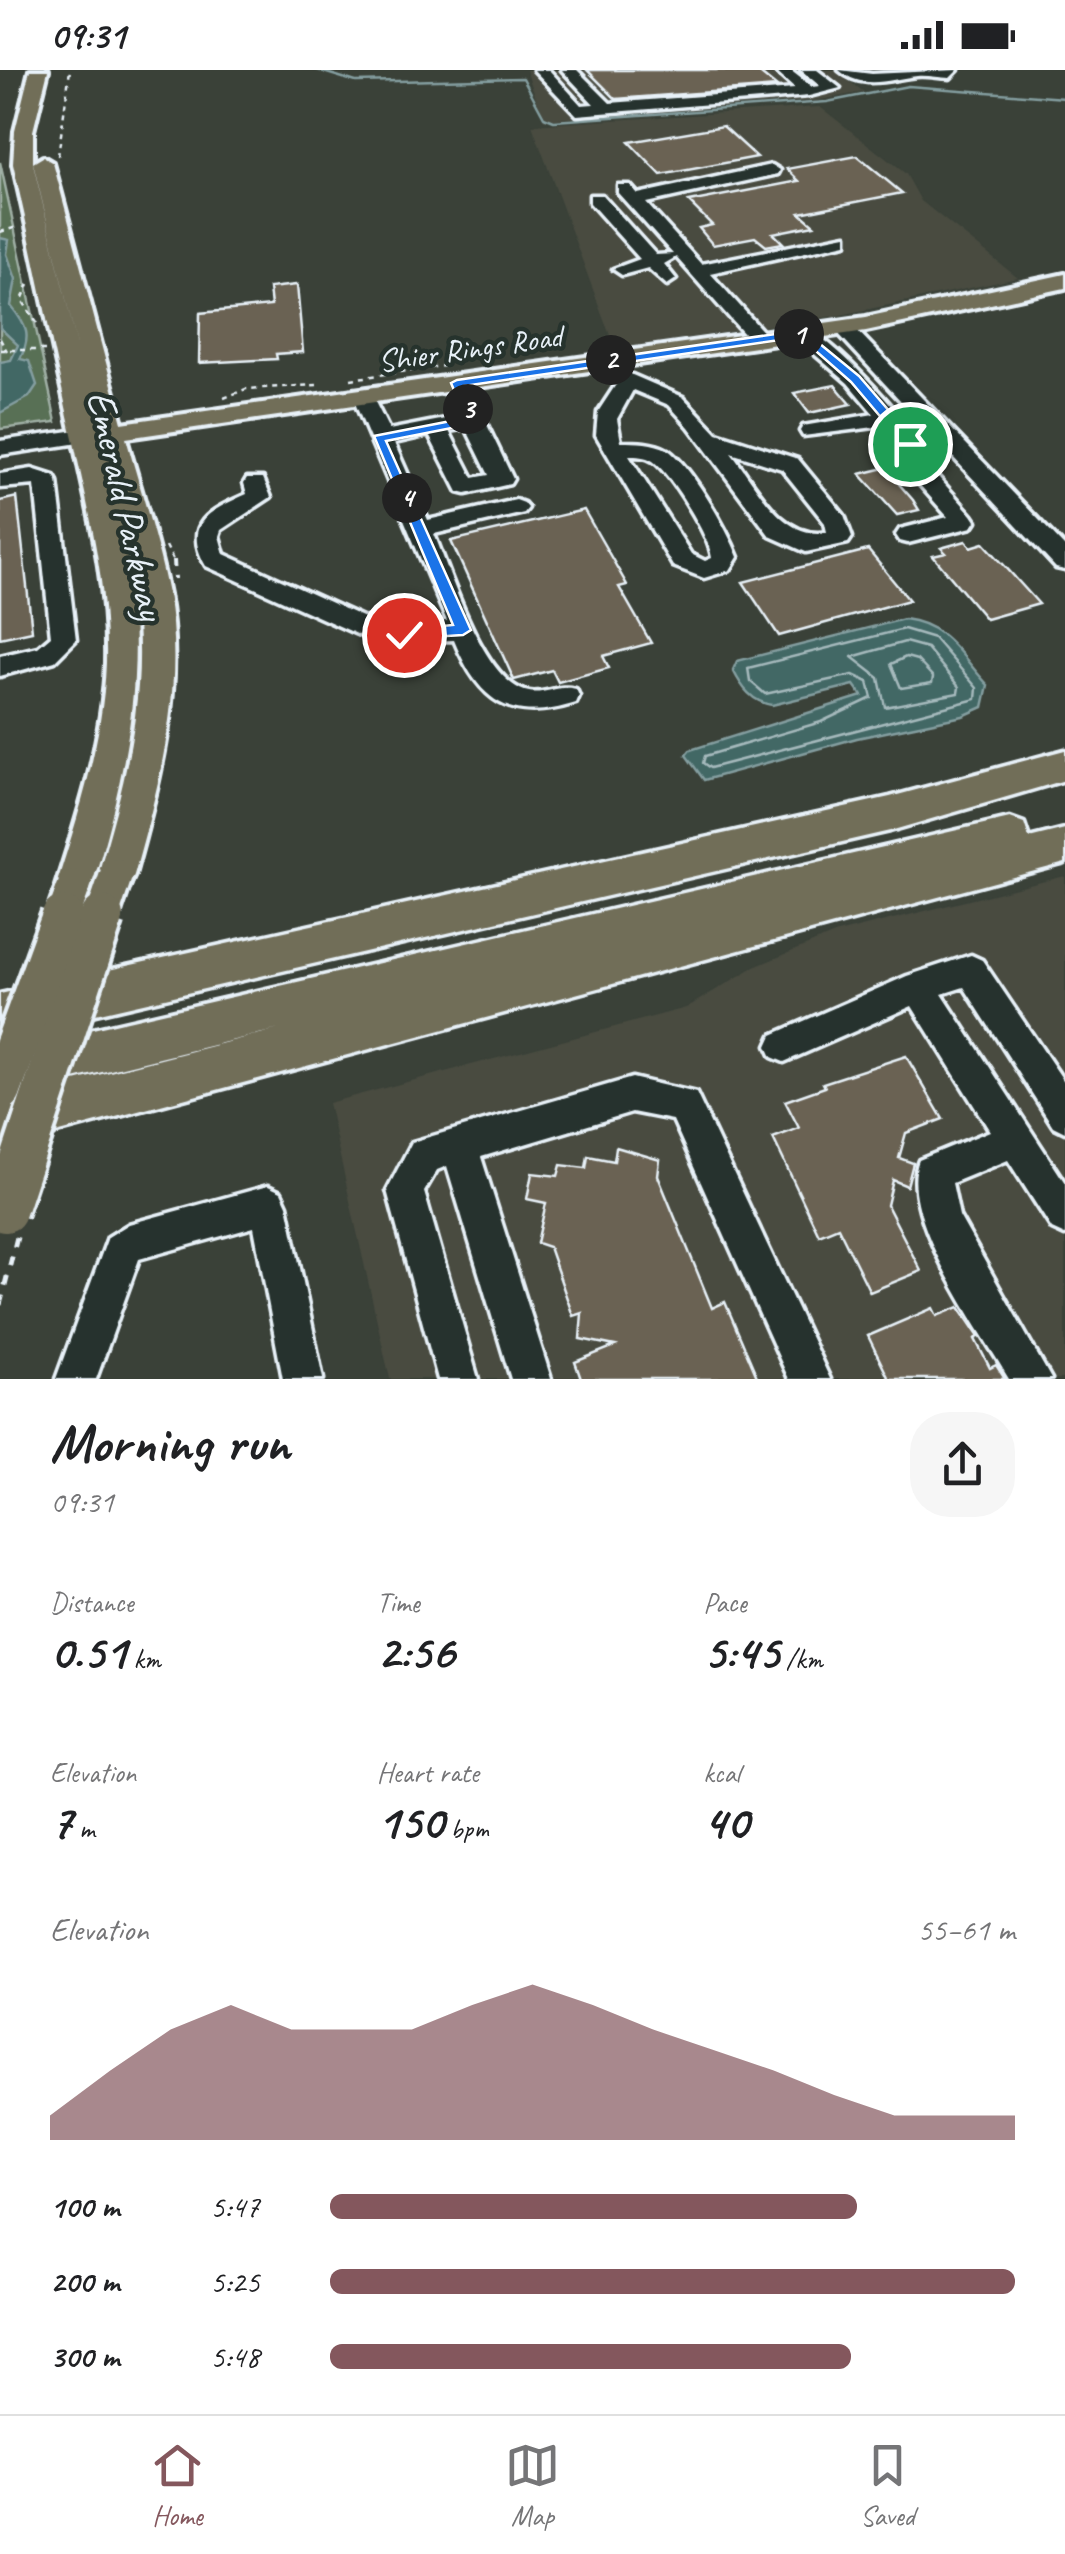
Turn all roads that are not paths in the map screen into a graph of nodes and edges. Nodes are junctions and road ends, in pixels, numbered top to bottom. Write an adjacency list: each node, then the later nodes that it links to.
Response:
1 (39, 70): 34 (main road, Emerald Parkway)
2 (541, 70): 11 (street)
3 (570, 70): 11 (street)
4 (781, 70): 10 (street)
5 (808, 70): 10 (street)
6 (846, 70): 9 (street)
7 (951, 70): 9 (street)
8 (57, 71): 34 (main road, Emerald Parkway)
9 (921, 71)
10 (809, 92): 11 (street)
11 (607, 108)
12 (772, 170): 14 (street)
13 (596, 199): 15 (street)
14 (651, 219): 15 (street); 17 (street)
15 (620, 225): 18 (street)
16 (840, 239): 20 (street)
17 (683, 254): 18 (street); 20 (street)
18 (652, 262): 19 (street); 21 (street)
19 (622, 269)
20 (696, 270): 25 (street)
21 (667, 280)
22 (1065, 280): 23 (main road, Shier Rings Road)
23 (842, 328): 24 (main road, Shier Rings Road); 44 (street)
24 (803, 334): 25 (main road, Shier Rings Road); 30 (street)
25 (760, 340): 26 (main road, Shier Rings Road)
26 (608, 361): 27 (main road, Shier Rings Road); 28 (street)
27 (453, 374): 29 (main road, Shier Rings Road); 31 (street)
28 (628, 383): 36 (street); 38 (street)
29 (354, 388): 34 (main road, Shier Rings Road); 35 (street)
30 (890, 418): 33 (street); 43 (street)
31 (473, 420): 32 (street); 32 (street)
32 (436, 428): 35 (street)
33 (811, 431)
34 (99, 433): 37 (street, Shier Rings Road); 57 (main road, Emerald Parkway, bridge); 63 (main road, Emerald Parkway, bridge)
35 (378, 438): 42 (street)
36 (709, 438): 36 (street)
37 (0, 448)
38 (614, 449): 38 (street)
39 (0, 482): 46 (street)
40 (255, 482): 45 (street)
41 (516, 508): 42 (street)
42 (420, 529): 45 (street)
43 (908, 535)
44 (1065, 562)
45 (463, 630): 47 (street)
46 (0, 666)
47 (566, 696)
48 (1065, 764): 51 (highway)
49 (1065, 822): 56 (highway)
50 (1065, 846): 59 (highway)
51 (591, 880): 53 (highway); 54 (highway)
52 (919, 987): 55 (street); 58 (street); 60 (street)
53 (0, 989)
54 (0, 1015)
55 (784, 1046)
56 (0, 1073)
57 (0, 1090)
58 (1065, 1114)
59 (0, 1124)
60 (1015, 1139): 62 (street); 69 (street)
61 (459, 1145): 66 (street); 67 (street); 68 (street)
62 (1065, 1216)
63 (8, 1219)
64 (76, 1379): 65 (street)
65 (303, 1379)
66 (458, 1379)
67 (532, 1379)
68 (810, 1379)
69 (1031, 1379)

